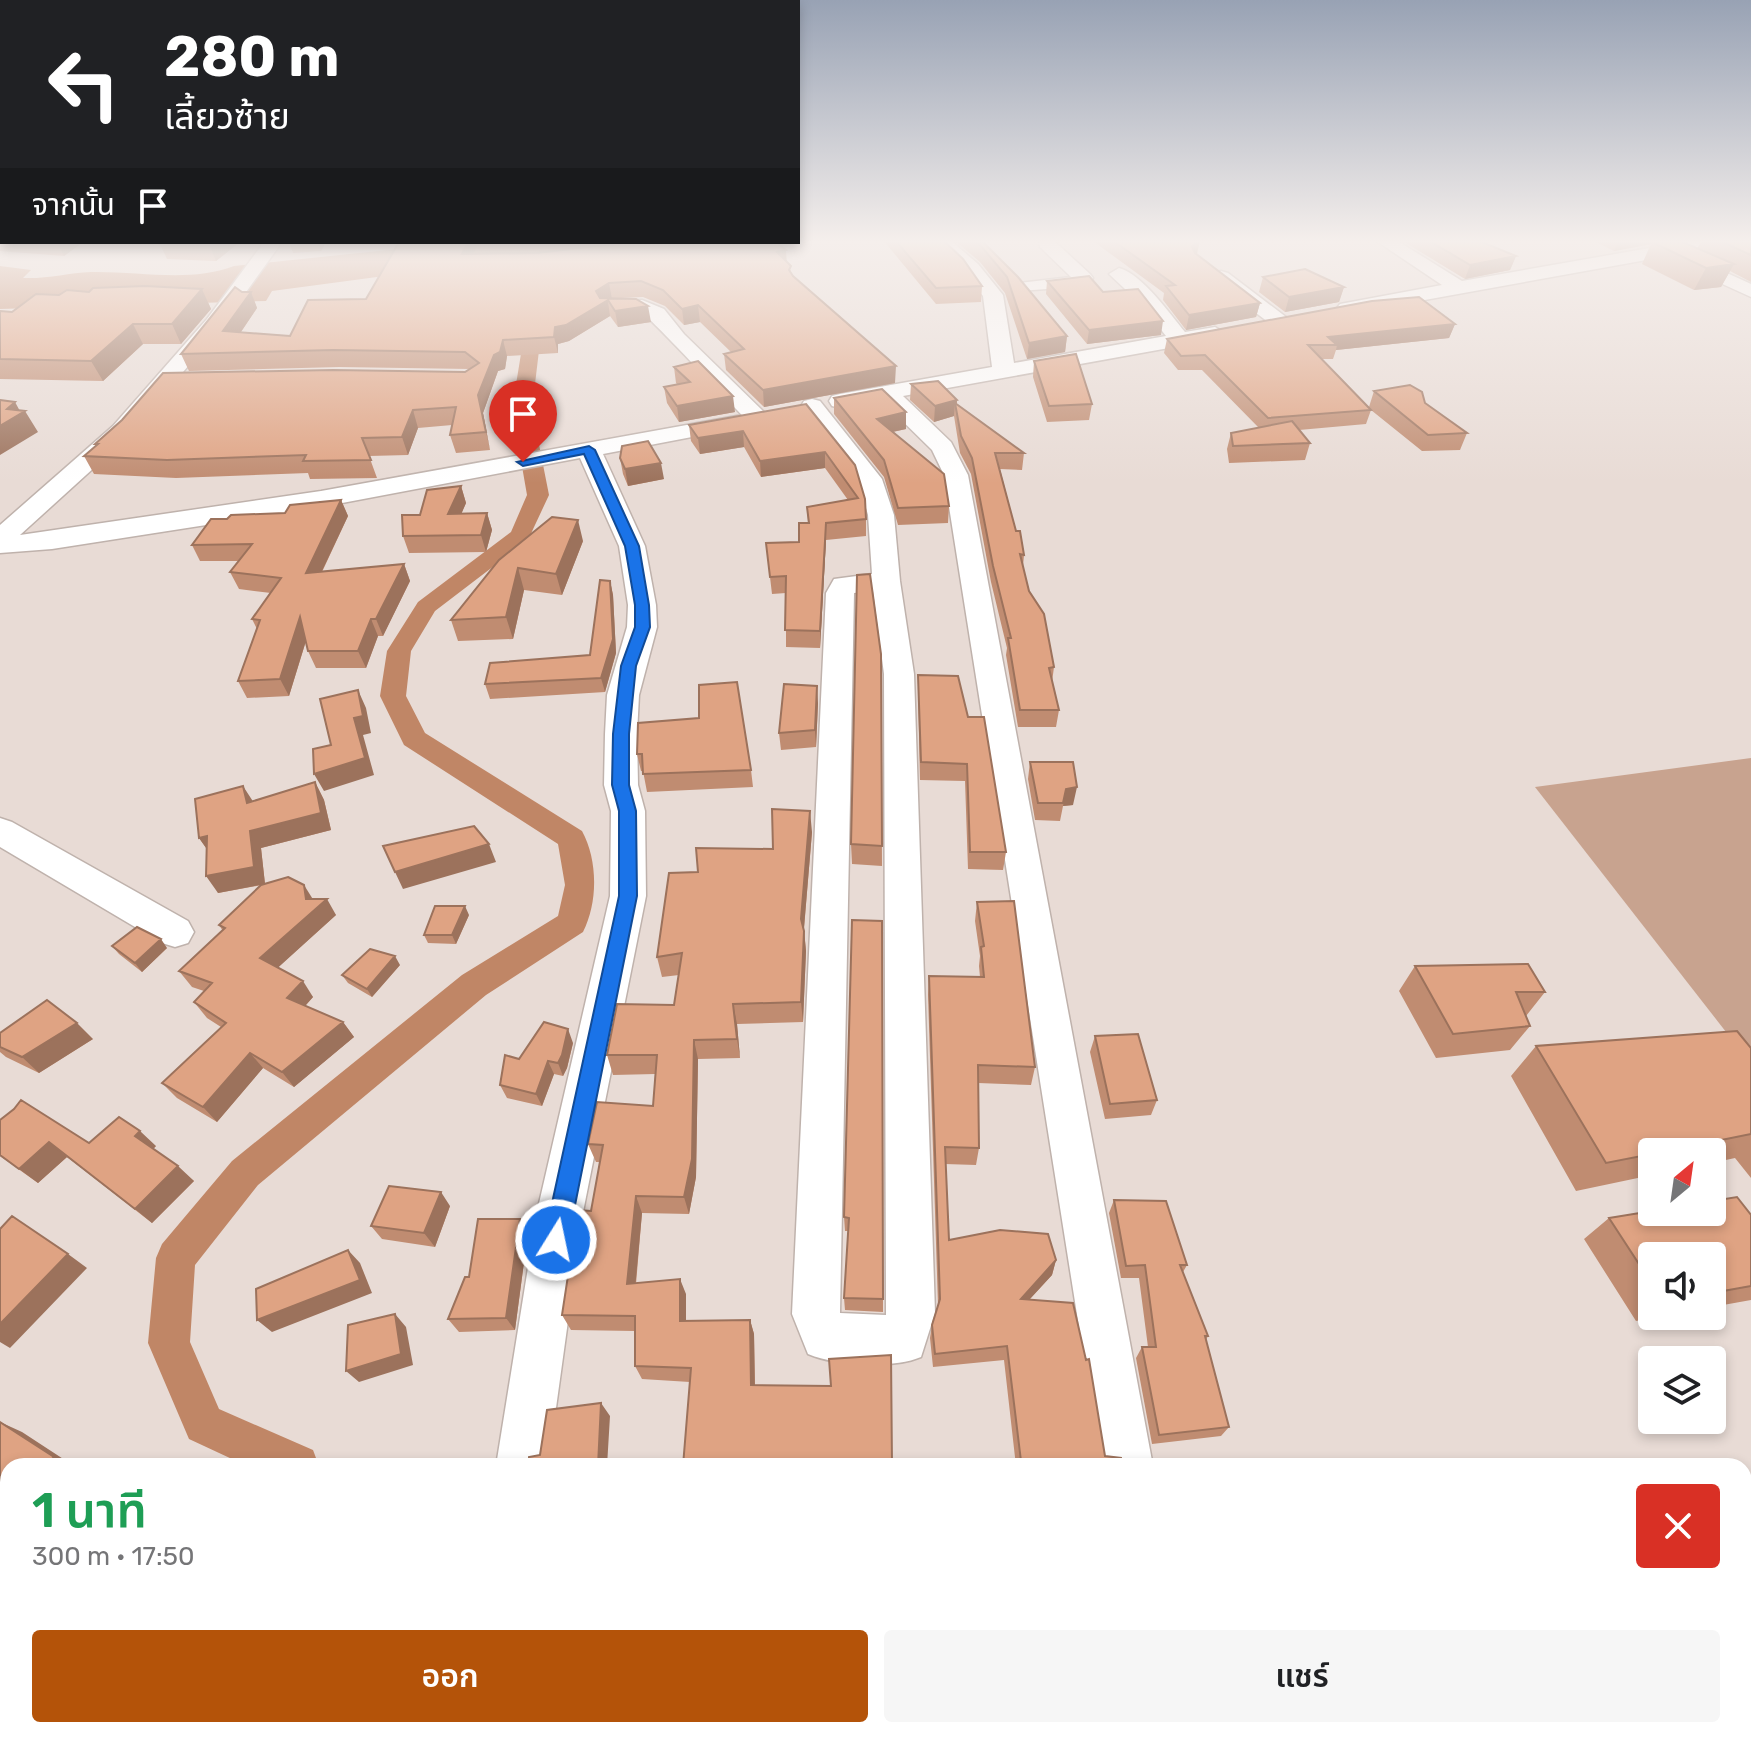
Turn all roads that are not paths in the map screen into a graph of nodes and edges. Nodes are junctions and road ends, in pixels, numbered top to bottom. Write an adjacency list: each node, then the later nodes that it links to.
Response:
1 (215, 321): 11 (street)
2 (663, 321): 14 (street)
3 (997, 321): 9 (street)
4 (1165, 321): 7 (street)
5 (1279, 321): 7 (street)
6 (1064, 333): 8 (street)
7 (1180, 340): 8 (street)
8 (1083, 357): 9 (street)
9 (1004, 372): 12 (street)
10 (196, 380): 11 (street)
11 (164, 381): 16 (street)
12 (900, 382): 13 (street); 21 (street)
13 (798, 409): 14 (street); 17 (street)
14 (757, 417): 15 (street)
15 (586, 450): 16 (street); 20 (street)
16 (0, 542)
17 (886, 581): 17 (street)
18 (0, 831): 19 (street)
19 (175, 932)
20 (523, 1458)
21 (1126, 1458)

